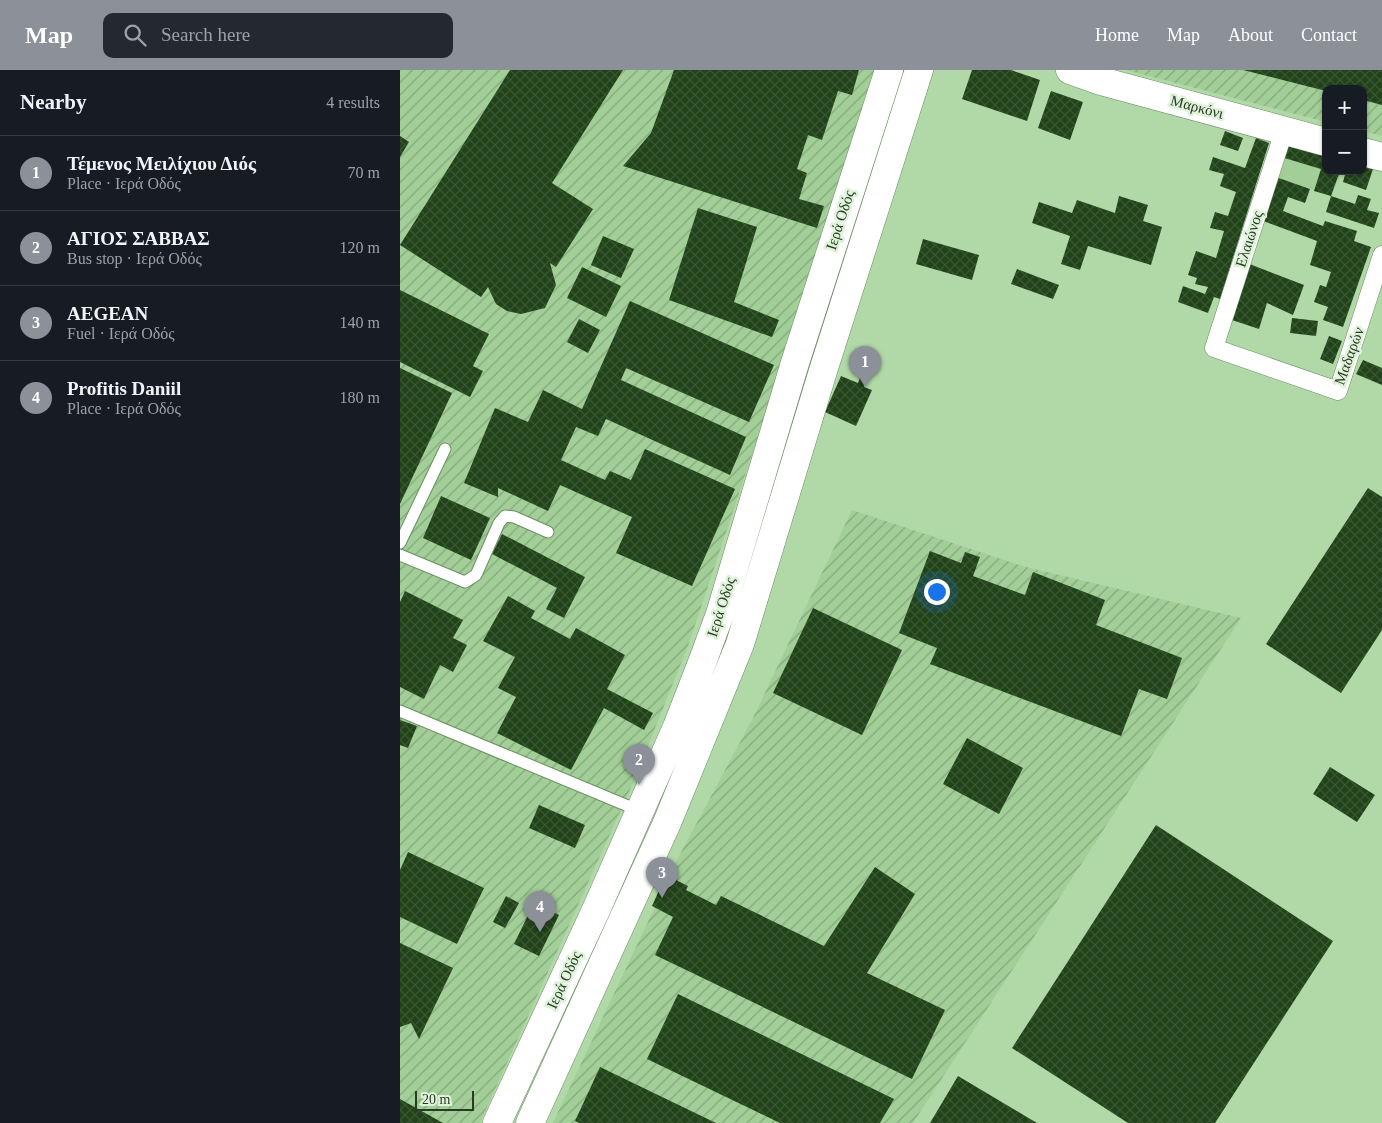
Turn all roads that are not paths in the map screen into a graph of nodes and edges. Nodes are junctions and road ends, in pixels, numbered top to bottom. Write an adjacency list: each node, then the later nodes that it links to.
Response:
1 (889, 70): 15 (main road, Ιερά Οδός)
2 (919, 70): 17 (main road, Ιερά Οδός)
3 (1070, 70): 4 (main road, Μαρκόνι)
4 (1284, 131): 5 (main road, Μαρκόνι); 9 (street, Ελαιώνος)
5 (1322, 141)
6 (1367, 153): 7 (main road)
7 (1382, 157)
8 (1382, 255): 9 (street, Μαδαρών)
9 (1214, 348)
10 (445, 449): 12 (lane)
11 (548, 532): 13 (lane)
12 (400, 544)
13 (400, 555)
14 (400, 711): 15 (lane)
15 (640, 811): 16 (main road, Ιερά Οδός)
16 (497, 1123)
17 (530, 1123)

